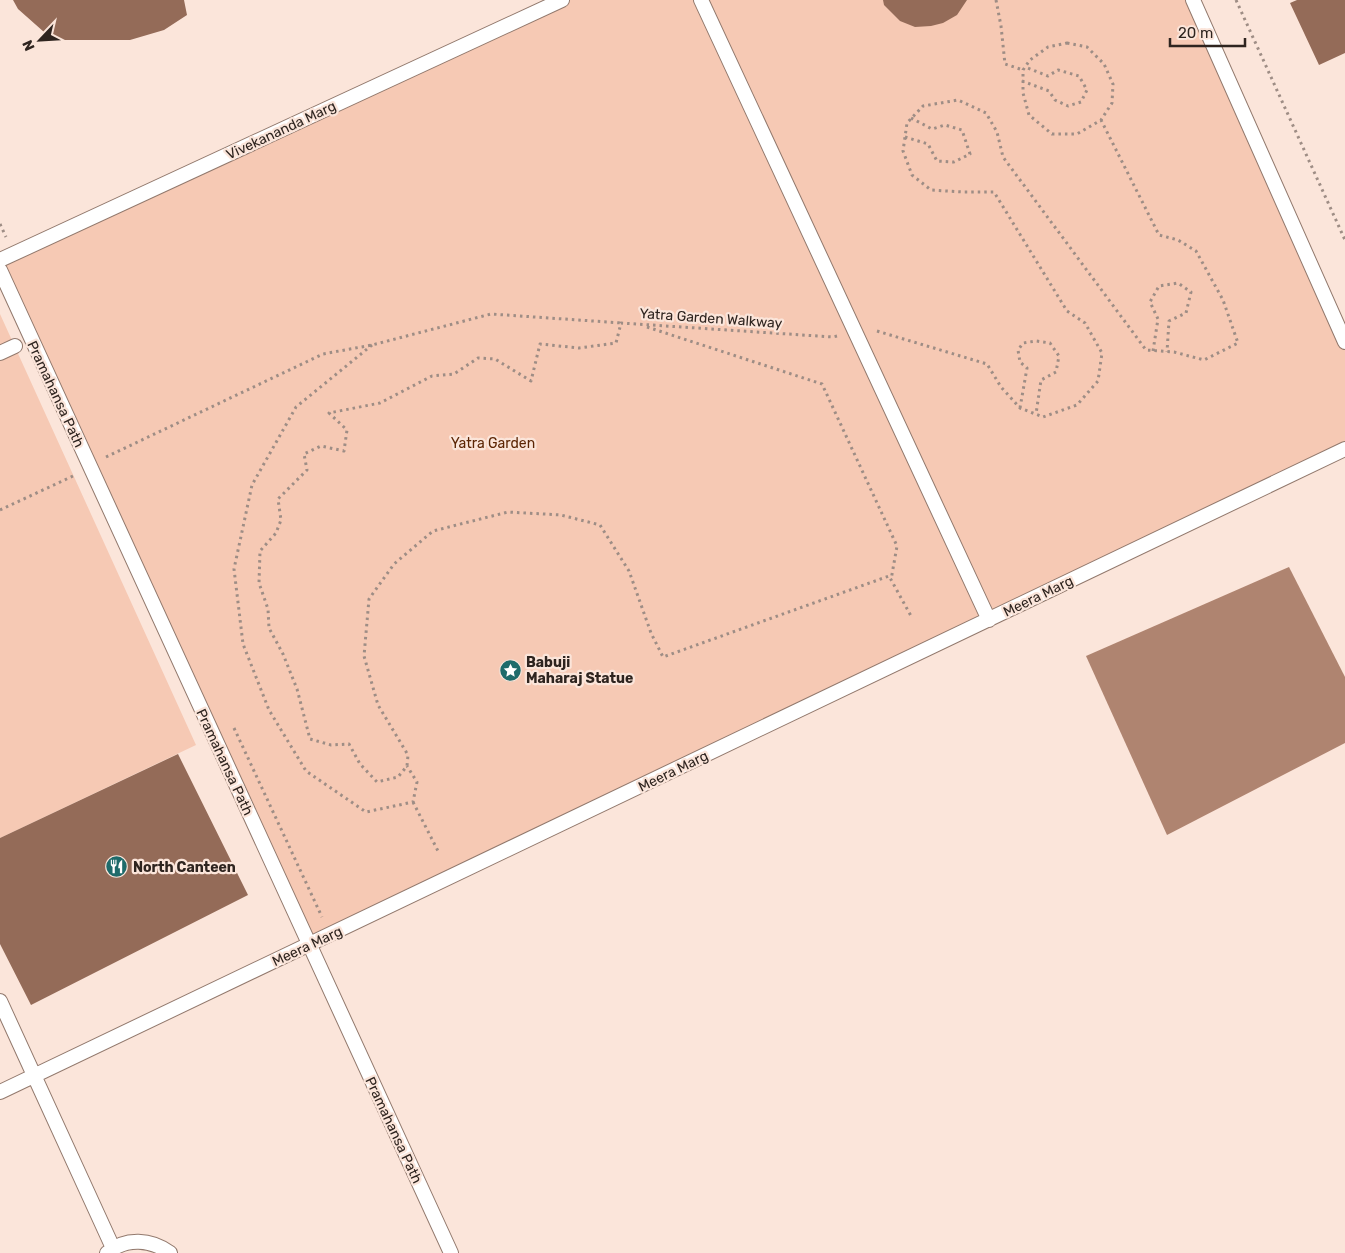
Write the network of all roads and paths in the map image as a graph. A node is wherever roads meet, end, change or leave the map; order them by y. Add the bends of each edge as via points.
1 (562, 0) edge
2 (701, 0) edge
3 (996, 0) edge
4 (1193, 0) edge
5 (1236, 0) edge
6 (1024, 68) junction
7 (1022, 81) junction
8 (911, 118) junction
9 (1101, 120) junction
10 (905, 137) junction
11 (1345, 240) edge
12 (0, 260) edge
13 (0, 270) edge
14 (642, 325) junction
15 (855, 331) junction
16 (1345, 342) edge
17 (372, 345) junction
18 (15, 346) dead end
19 (1153, 351) junction
20 (1167, 352) junction
21 (0, 353) edge
22 (1020, 408) junction
23 (1036, 414) junction
24 (1345, 449) edge
25 (89, 465) junction
26 (74, 476) dead end
27 (0, 510) edge
28 (891, 581) junction
29 (911, 616) dead end
30 (989, 620) junction
31 (407, 766) junction
32 (413, 802) junction
33 (438, 851) dead end
34 (309, 944) junction
35 (0, 1001) edge
36 (35, 1076) junction
37 (0, 1092) edge
38 (110, 1251) edge
39 (170, 1253) edge
40 (451, 1253) edge

1 - 12 lane, Vivekananda Marg
2 - 15 lane
3 - 6 path via 1005,64
4 - 16 lane
5 - 11 path
6 - 7 path
6 - 7 path via 1048,76 1058,70 1079,76 1087,90 1081,102 1068,106 1055,100 1049,90
6 - 9 path via 1048,47 1067,43 1087,48 1104,64 1112,84 1112,103
7 - 9 path via 1029,115 1052,134 1077,134
8 - 10 path, Yatra Garden Walkway via 906,123
8 - 10 path via 932,129 945,125 962,130 970,154 954,162 937,161 928,144
8 - 19 path via 923,106 958,100 986,113 997,132 1003,157 1146,350
9 - 20 path via 1159,235 1178,240 1196,251 1223,300 1238,344 1204,360
10 - 23 path, Yatra Garden Walkway via 903,151 912,175 931,190 994,192 1067,311 1085,323 1102,353 1098,380 1077,404 1043,416
13 - 25 lane, Pramahansa Path
14 - 15 path, Yatra Garden Walkway via 833,337
14 - 17 path via 491,314
14 - 28 path via 822,384 896,546
14 - 31 path, Yatra Garden Walkway via 621,323 616,343 579,348 540,344 532,381 495,359 478,358 454,374 432,376 380,403 329,413 347,430 344,451 321,446 304,454 307,470 278,499 281,520 276,533 260,551 259,584 268,609 269,628 297,689 310,739 331,745 349,744 360,764 377,782 398,777
15 - 22 path, Yatra Garden Walkway via 865,328 987,364 1001,387
15 - 30 lane
17 - 25 path via 323,354
17 - 32 path via 296,408 252,485 234,569 243,644 269,710 306,771 366,812
18 - 21 lane
19 - 20 path
19 - 20 path via 1158,319 1150,302 1159,286 1178,283 1191,292 1186,313 1169,321
22 - 23 path, Yatra Garden Walkway
22 - 23 path via 1027,368 1020,362 1018,350 1023,343 1050,343 1059,356 1056,372 1041,380
24 - 30 lane, Meera Marg
25 - 34 lane, Pramahansa Path
26 - 27 path
28 - 29 path
28 - 31 path via 889,576 663,657 650,633 629,571 600,525 561,514 508,512 433,531 394,564 369,599 364,656 378,705 408,755
30 - 34 lane, Meera Marg
31 - 32 path via 417,782
32 - 33 path
34 - 36 lane, Meera Marg
34 - 40 lane, Pramahansa Path
35 - 36 lane
36 - 37 lane, Meera Marg
36 - 38 lane
38 - 39 lane via 129,1242 145,1242 161,1246

